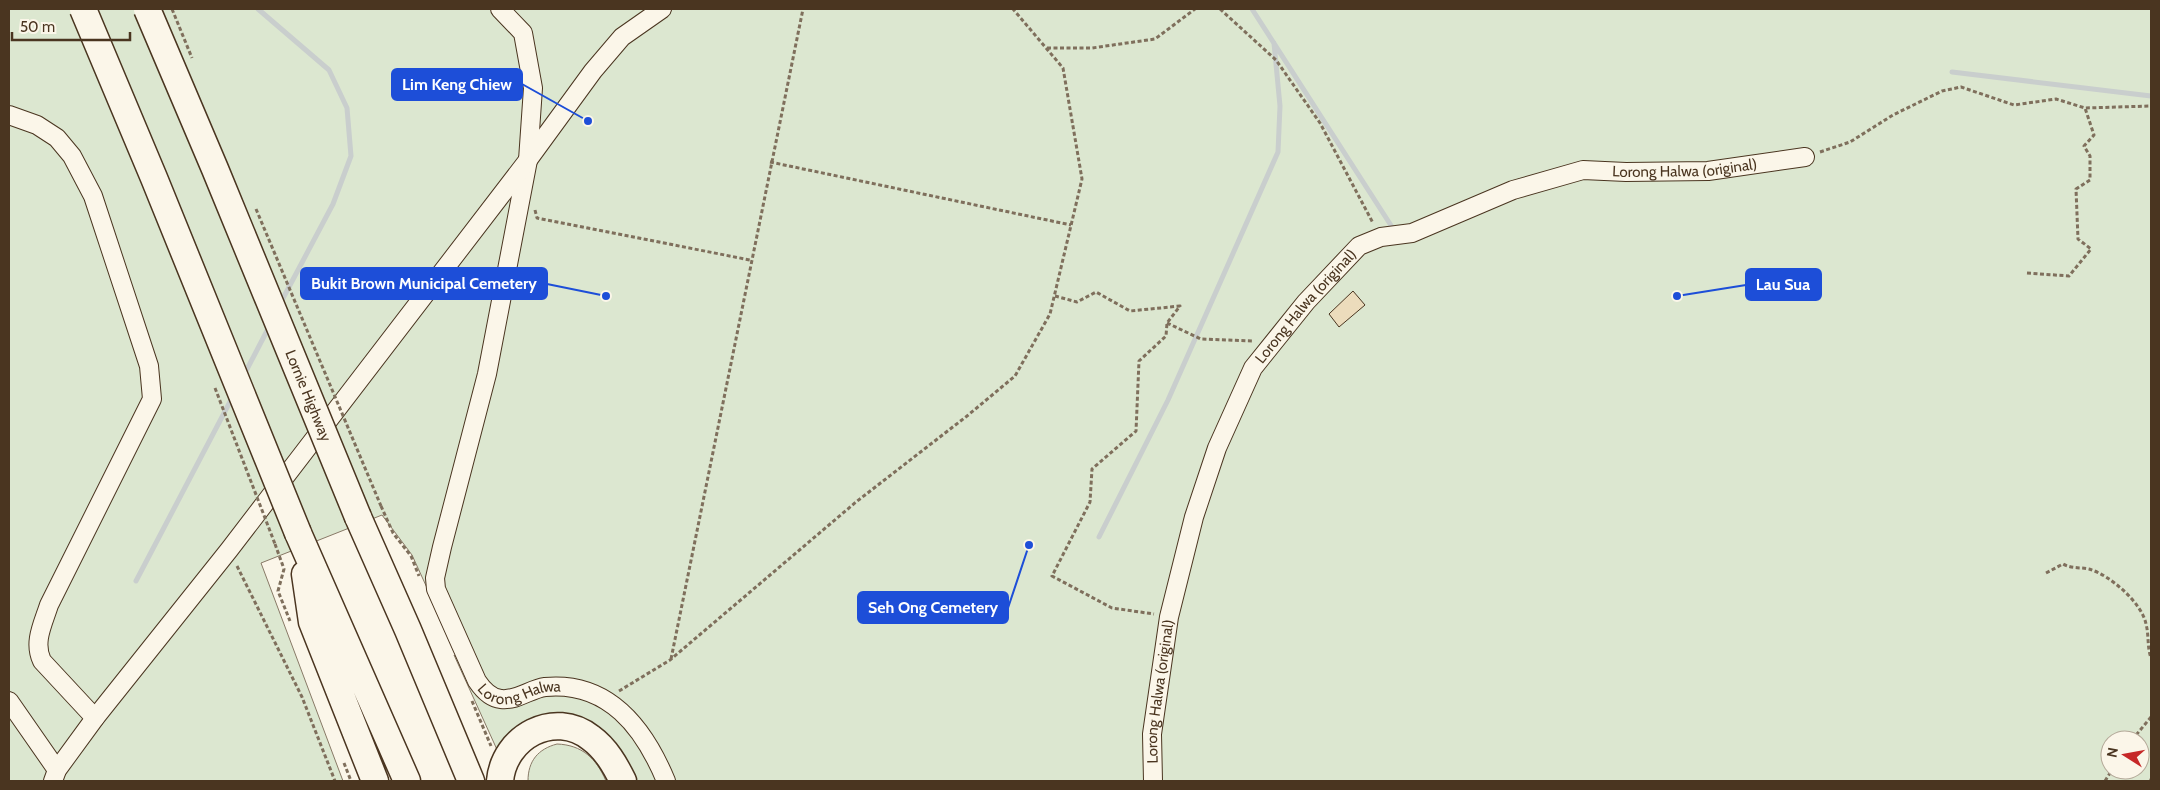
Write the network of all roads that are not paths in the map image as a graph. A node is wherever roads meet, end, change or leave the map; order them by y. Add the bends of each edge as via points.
1 (83, 9) edge
2 (147, 9) edge
3 (500, 9) edge
4 (662, 9) edge
5 (9, 114) edge
6 (1805, 157) road end
7 (528, 160) junction
8 (299, 538) junction
9 (9, 701) edge
10 (95, 718) junction
11 (55, 776) edge
12 (375, 781) edge
13 (407, 781) edge
14 (471, 781) edge
15 (500, 781) edge
16 (623, 781) edge
17 (666, 781) edge
18 (1153, 781) edge

1 - 8 highway, bridge
2 - 14 highway, Lornie Highway, bridge via 219,178 370,511
3 - 7 lane, Lorong Halwa via 523,33 533,88
4 - 7 lane via 622,37
5 - 10 lane via 37,125 57,138 72,156 93,196 149,366 152,399 49,605 38,638 37,652 42,661
6 - 18 lane, Lorong Halwa (original) via 1708,171 1583,170 1512,190 1412,233 1381,237 1359,246 1306,302 1253,368 1217,448 1194,517 1169,617 1152,734
7 - 10 lane via 229,550
7 - 17 lane, Lorong Halwa via 488,374 442,548 435,578 436,589 477,681 491,696 512,698 544,687 558,687 607,699 644,737
8 - 12 highway via 312,622
8 - 13 highway
9 - 11 lane
10 - 11 lane
15 - 16 highway via 503,765 514,744 546,727 563,727 576,729 591,738 609,756

